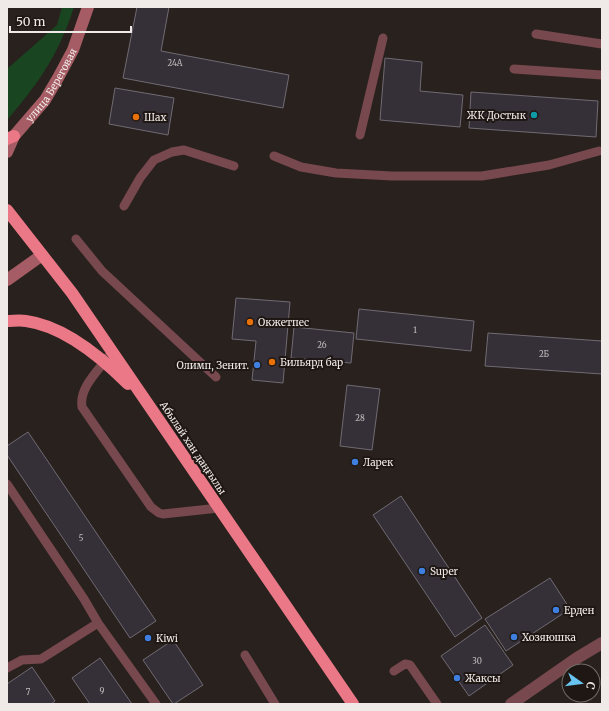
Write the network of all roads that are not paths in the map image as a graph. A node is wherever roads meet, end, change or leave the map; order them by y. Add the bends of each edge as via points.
1 (88, 7) edge
2 (536, 34) dead end
3 (383, 38) dead end
4 (602, 44) edge
5 (514, 69) dead end
6 (602, 75) edge
7 (360, 135) dead end
8 (11, 138) edge
9 (599, 151) dead end
10 (7, 152) edge
11 (274, 156) dead end
12 (234, 166) dead end
13 (7, 201) edge
14 (124, 206) dead end
15 (7, 210) edge
16 (15, 221) junction
17 (76, 240) dead end
18 (42, 255) junction
19 (7, 280) edge
20 (7, 321) edge
21 (112, 351) junction
22 (104, 362) junction
23 (216, 377) dead end
24 (151, 408) junction
25 (7, 484) edge
26 (219, 508) junction
27 (98, 623) junction
28 (602, 643) edge
29 (245, 655) dead end
30 (7, 668) edge
31 (394, 671) dead end
32 (156, 704) edge
33 (275, 704) edge
34 (354, 704) edge
35 (437, 704) edge
36 (511, 704) edge

1 - 8 street, улица Береговая via 73,50 58,78 45,100
2 - 4 lane
3 - 7 lane
5 - 6 lane
8 - 10 street, улица Береговая
9 - 11 lane via 550,165 482,176 336,173 301,167
12 - 14 lane via 184,150 172,152 154,160
13 - 16 street
15 - 16 highway, Абылай хан даңғылы
16 - 18 highway, Абылай хан даңғылы
17 - 23 lane via 102,271
18 - 19 street
18 - 21 highway, Абылай хан даңғылы
20 - 22 highway via 26,321 59,332
21 - 22 lane
21 - 24 highway, Абылай хан даңғылы
22 - 24 highway
22 - 26 lane via 84,388 82,407 151,507 163,514
24 - 26 highway, Абылай хан даңғылы
25 - 27 lane
26 - 34 highway, Абылай хан даңғылы
27 - 30 lane via 41,660 22,660
27 - 32 lane
28 - 36 street
29 - 33 lane
31 - 35 lane via 405,664 410,665

